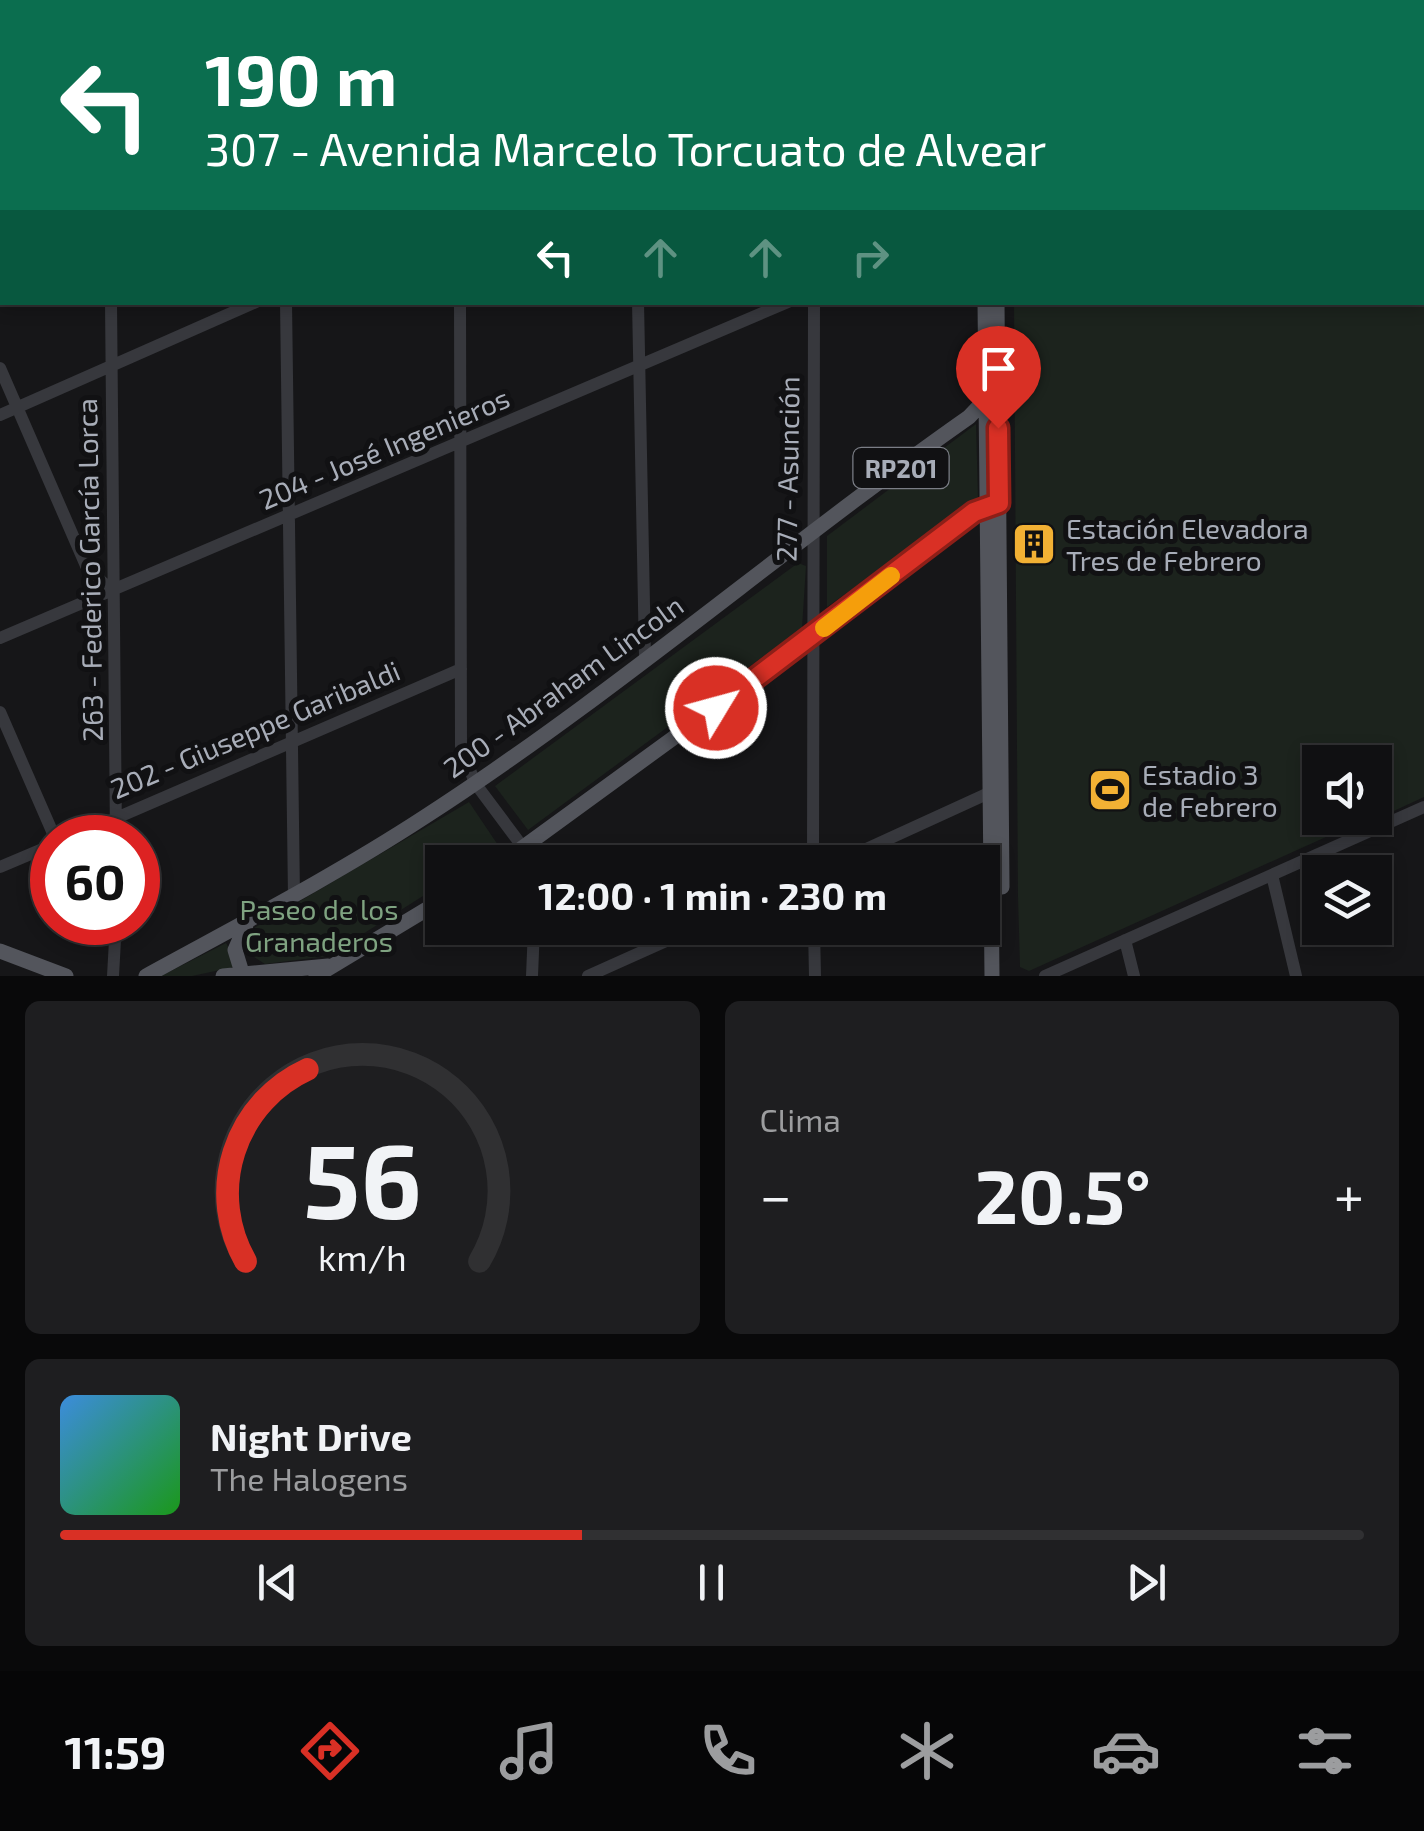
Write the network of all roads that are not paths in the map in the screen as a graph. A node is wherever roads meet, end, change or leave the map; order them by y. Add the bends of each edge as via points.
1 (111, 305) edge
2 (249, 305) edge
3 (286, 305) edge
4 (460, 305) edge
5 (638, 305) edge
6 (781, 305) edge
7 (814, 305) edge
8 (985, 305) edge
9 (998, 305) edge
10 (112, 364) junction
11 (0, 368) edge
12 (638, 368) junction
13 (985, 400) junction
14 (16, 407) junction
15 (0, 415) edge
16 (463, 441) junction
17 (993, 504) junction
18 (289, 517) junction
19 (814, 533) junction
20 (112, 591) junction
21 (812, 637) junction
22 (0, 638) edge
23 (646, 656) junction
24 (460, 669) junction
25 (0, 712) edge
26 (290, 742) junction
27 (475, 783) junction
28 (991, 792) junction
29 (1424, 807) edge
30 (45, 815) edge
31 (116, 815) joint
32 (522, 845) edge
33 (544, 845) edge
34 (813, 845) edge
35 (875, 845) edge
36 (30, 854) edge
37 (0, 867) edge
38 (1272, 875) junction
39 (294, 896) junction
40 (425, 910) edge
41 (248, 922) junction
42 (1125, 940) junction
43 (115, 945) edge
44 (533, 945) edge
45 (657, 945) edge
46 (814, 945) edge
47 (0, 951) edge
48 (334, 965) junction
49 (243, 975) edge
50 (66, 976) edge
51 (113, 976) edge
52 (146, 976) edge
53 (223, 976) edge
54 (316, 976) edge
55 (532, 976) edge
56 (588, 976) edge
57 (815, 976) edge
58 (992, 976) edge
59 (1002, 976) edge
60 (1045, 976) edge
61 (1134, 976) edge
62 (1296, 976) edge

1 - 10 street, 263 - Federico García Lorca
2 - 10 street
3 - 18 street
4 - 16 street
5 - 12 street
6 - 12 street, 204 - José Ingenieros
7 - 19 street, 277 - Asunción
8 - 13 main road, RP201
9 - 17 main road
10 - 14 street
10 - 20 street, 263 - Federico García Lorca
11 - 14 street
12 - 16 street, 204 - José Ingenieros
12 - 23 street
13 - 17 main road, RP201
13 - 19 main road, 200 - Abraham Lincoln / RP201
14 - 15 street
14 - 20 street via 87,568
16 - 18 street, 204 - José Ingenieros
16 - 24 street
17 - 21 main road, RP201
17 - 28 main road
17 - 59 main road
18 - 20 street, 204 - José Ingenieros
18 - 26 street
19 - 21 street, 277 - Asunción
19 - 23 main road, 200 - Abraham Lincoln / RP201
20 - 22 street, 204 - José Ingenieros
20 - 31 street, 263 - Federico García Lorca
21 - 33 main road, RP201
21 - 34 street, 277 - Asunción
23 - 27 main road, 200 - Abraham Lincoln / RP201
24 - 26 street, 202 - Giuseppe Garibaldi
24 - 27 street via 461,746
25 - 30 street
26 - 31 street, 202 - Giuseppe Garibaldi
26 - 39 street
27 - 32 street
27 - 39 main road, 200 - Abraham Lincoln / RP201
28 - 35 street
28 - 58 main road
29 - 38 street
36 - 37 street
38 - 42 street
38 - 62 street
39 - 41 main road, 200 - Abraham Lincoln / RP201
40 - 48 main road
41 - 49 main road via 235,950
41 - 52 main road, 200 - Abraham Lincoln / RP201
42 - 60 street
42 - 61 street
43 - 51 street
44 - 55 street
45 - 56 street
46 - 57 street
47 - 50 main road
48 - 49 main road
48 - 54 main road
49 - 53 main road

